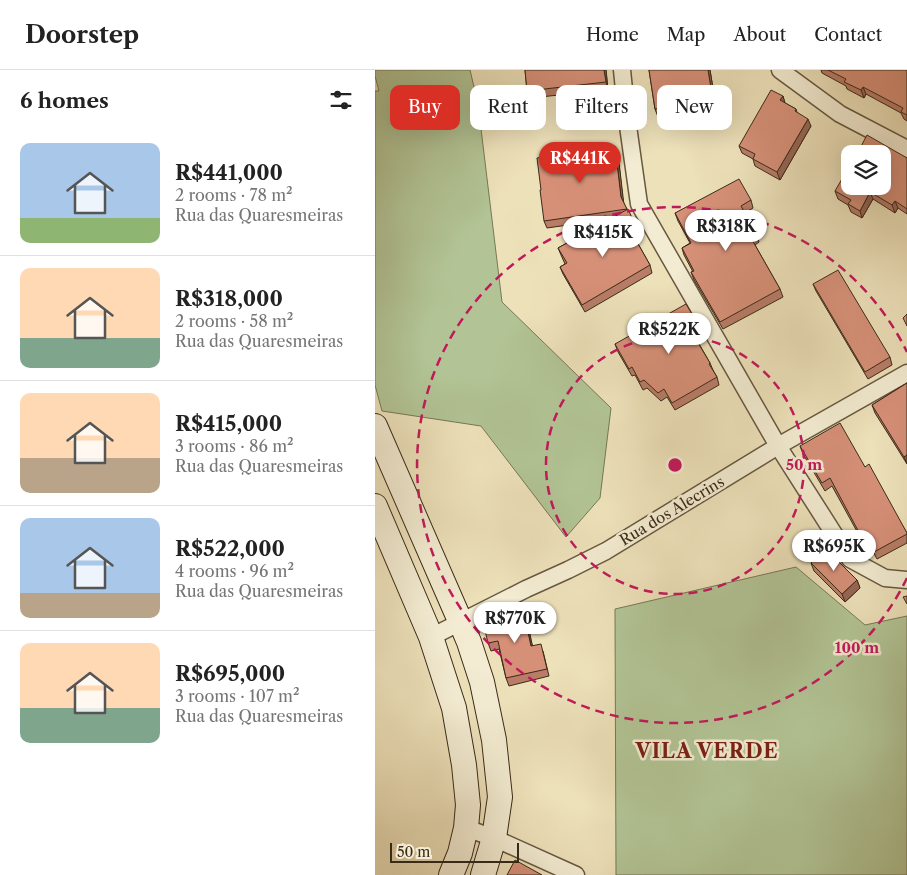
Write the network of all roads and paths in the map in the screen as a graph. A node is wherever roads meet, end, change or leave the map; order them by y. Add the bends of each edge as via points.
1 (621, 70) edge
2 (780, 70) edge
3 (907, 149) edge
4 (907, 373) edge
5 (375, 426) edge
6 (778, 446) junction
7 (375, 506) edge
8 (907, 580) edge
9 (461, 623) junction
10 (431, 637) junction
11 (466, 828) junction
12 (494, 838) junction
13 (451, 875) edge
14 (483, 875) edge
15 (577, 875) edge

1 - 6 street via 639,204
2 - 3 street via 840,114
4 - 6 street, Rua dos Alecrins
5 - 9 street
6 - 8 street via 850,559 885,578
6 - 9 street, Rua dos Alecrins via 606,551
7 - 10 street
9 - 10 street, Rua dos Alecrins
9 - 12 street via 483,682 494,740 500,797
10 - 11 street via 454,708 461,746 469,805
11 - 12 street
11 - 13 street
12 - 14 street
12 - 15 street

